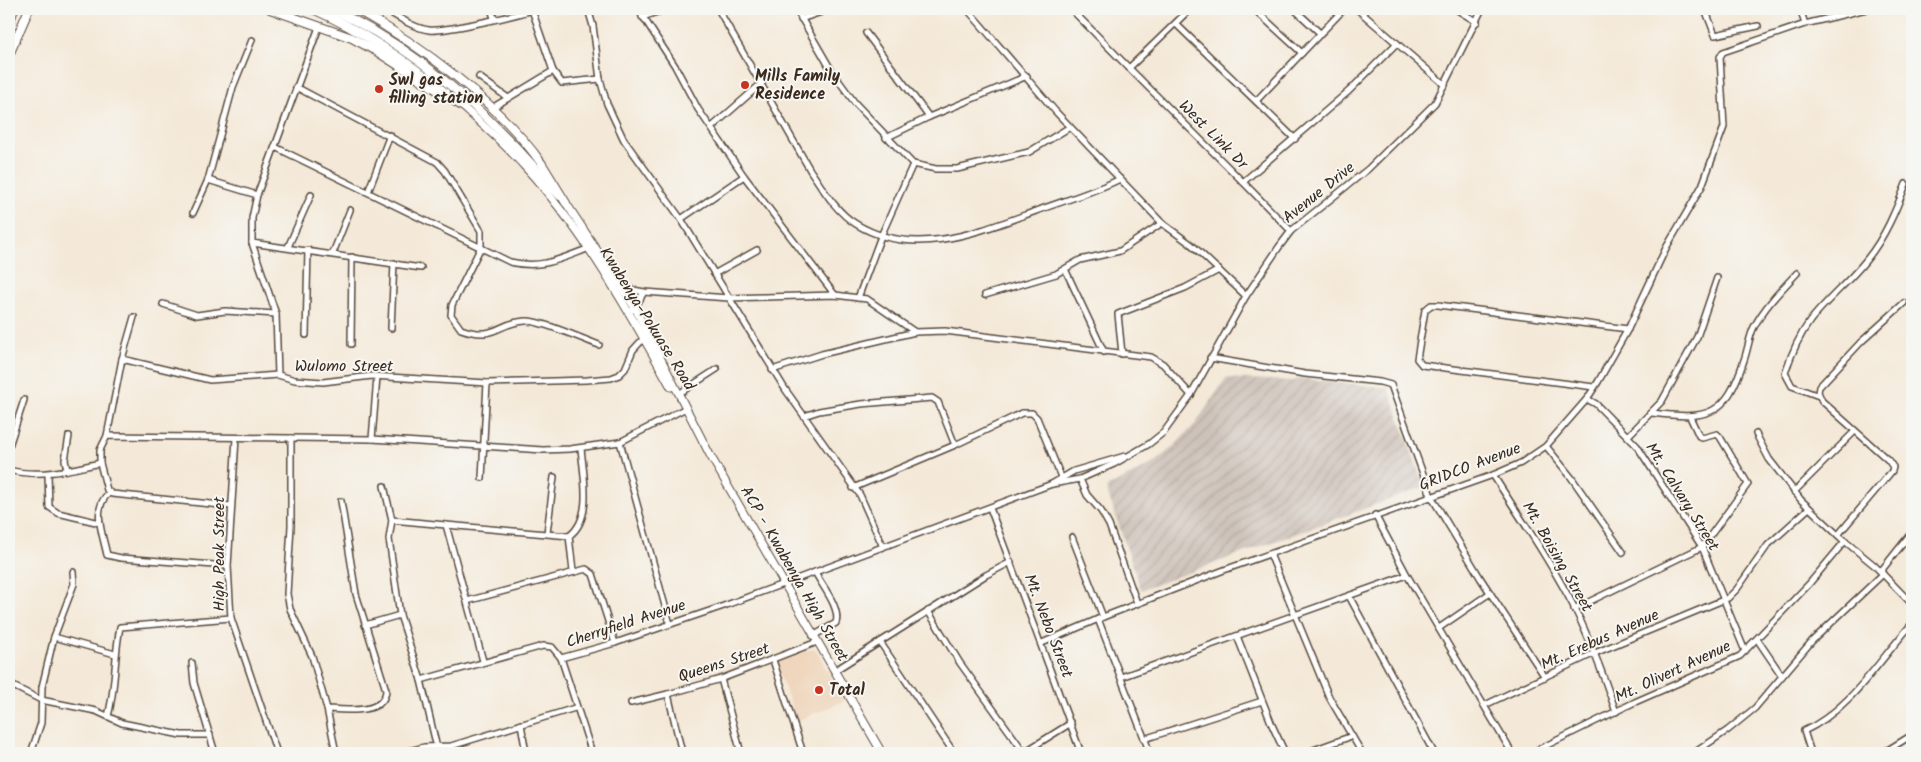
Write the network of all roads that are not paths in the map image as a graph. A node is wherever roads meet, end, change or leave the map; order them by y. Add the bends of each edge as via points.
1 (14, 9) edge
2 (28, 9) edge
3 (270, 9) edge
4 (313, 9) edge
5 (331, 9) edge
6 (356, 9) edge
7 (384, 9) edge
8 (491, 9) edge
9 (533, 9) edge
10 (588, 9) edge
11 (638, 9) edge
12 (668, 9) edge
13 (718, 9) edge
14 (796, 9) edge
15 (830, 9) edge
16 (966, 9) edge
17 (1071, 9) edge
18 (1180, 9) edge
19 (1190, 9) edge
20 (1254, 9) edge
21 (1294, 9) edge
22 (1344, 9) edge
23 (1357, 9) edge
24 (1456, 9) edge
25 (1482, 9) edge
26 (1705, 9) edge
27 (1800, 9) edge
28 (1866, 9) edge
29 (1186, 14) junction
30 (642, 17) junction
31 (494, 18) junction
32 (801, 18) junction
33 (1477, 22) junction
34 (9, 23) edge
35 (1176, 24) junction
36 (1805, 24) junction
37 (1758, 26) dead end
38 (319, 27) junction
39 (866, 34) dead end
40 (1320, 34) junction
41 (252, 40) dead end
42 (1397, 43) junction
43 (1302, 53) junction
44 (9, 55) edge
45 (1129, 68) junction
46 (552, 71) junction
47 (1027, 76) junction
48 (479, 77) dead end
49 (600, 79) junction
50 (762, 83) junction
51 (1445, 85) junction
52 (296, 87) junction
53 (508, 98) junction
54 (1256, 101) junction
55 (462, 106) junction
56 (492, 108) junction
57 (929, 117) junction
58 (712, 127) junction
59 (1070, 127) junction
60 (390, 135) junction
61 (886, 138) junction
62 (1294, 139) junction
63 (275, 146) junction
64 (913, 164) junction
65 (744, 176) junction
66 (1120, 179) junction
67 (208, 180) junction
68 (1243, 182) junction
69 (1906, 184) dead end
70 (368, 192) junction
71 (311, 195) dead end
72 (257, 196) junction
73 (566, 203) junction
74 (350, 210) dead end
75 (193, 213) dead end
76 (681, 219) junction
77 (1162, 223) junction
78 (1291, 231) junction
79 (881, 236) junction
80 (252, 243) junction
81 (288, 247) junction
82 (481, 247) junction
83 (587, 248) junction
84 (308, 250) junction
85 (757, 250) dead end
86 (333, 253) junction
87 (352, 257) junction
88 (394, 264) junction
89 (421, 268) dead end
90 (1065, 269) junction
91 (1219, 270) junction
92 (1797, 272) dead end
93 (714, 274) junction
94 (1717, 278) dead end
95 (623, 288) junction
96 (644, 292) junction
97 (835, 295) junction
98 (985, 295) dead end
99 (1246, 296) junction
100 (730, 298) junction
101 (858, 298) junction
102 (1904, 303) dead end
103 (163, 304) dead end
104 (632, 310) junction
105 (276, 314) junction
106 (134, 317) dead end
107 (392, 328) dead end
108 (1628, 329) junction
109 (915, 332) junction
110 (306, 335) dead end
111 (644, 338) junction
112 (351, 344) dead end
113 (599, 345) dead end
114 (1104, 352) junction
115 (1122, 354) junction
116 (1210, 358) junction
117 (122, 359) junction
118 (717, 369) dead end
119 (772, 370) junction
120 (278, 375) junction
121 (377, 377) junction
122 (487, 383) junction
123 (1594, 388) junction
124 (680, 394) junction
125 (1191, 395) junction
126 (1819, 396) junction
127 (1587, 399) junction
128 (24, 400) dead end
129 (686, 408) junction
130 (1652, 413) junction
131 (804, 416) junction
132 (1690, 417) junction
133 (1854, 430) junction
134 (1756, 434) dead end
135 (69, 436) dead end
136 (107, 436) junction
137 (1628, 436) junction
138 (236, 438) junction
139 (291, 438) junction
140 (372, 438) junction
141 (620, 442) junction
142 (955, 445) junction
143 (9, 446) edge
144 (1546, 446) junction
145 (484, 447) junction
146 (581, 448) junction
147 (1128, 455) junction
148 (100, 463) junction
149 (9, 470) edge
150 (67, 470) junction
151 (48, 474) junction
152 (1493, 475) junction
153 (554, 477) dead end
154 (1060, 477) junction
155 (482, 478) dead end
156 (1080, 479) junction
157 (1052, 484) junction
158 (384, 486) dead end
159 (853, 488) junction
160 (1794, 492) junction
161 (109, 493) junction
162 (1431, 496) junction
163 (341, 501) dead end
164 (231, 506) junction
165 (990, 508) junction
166 (1809, 508) junction
167 (1375, 515) junction
168 (392, 520) junction
169 (100, 523) junction
170 (446, 526) junction
171 (1912, 532) edge
172 (548, 533) junction
173 (1838, 535) junction
174 (569, 536) junction
175 (1072, 537) dead end
176 (1845, 541) junction
177 (1702, 547) junction
178 (883, 548) junction
179 (1624, 552) dead end
180 (1270, 554) junction
181 (1011, 562) junction
182 (228, 566) junction
183 (572, 571) junction
184 (73, 572) dead end
185 (815, 572) junction
186 (1882, 572) junction
187 (1407, 575) junction
188 (785, 584) junction
189 (1490, 593) junction
190 (1349, 596) junction
191 (1724, 600) junction
192 (467, 601) junction
193 (1137, 603) junction
194 (1912, 604) edge
195 (1574, 608) junction
196 (928, 611) junction
197 (1295, 614) junction
198 (400, 615) junction
199 (231, 618) junction
200 (1100, 618) junction
201 (670, 624) junction
202 (1912, 624) edge
203 (365, 625) junction
204 (1439, 628) junction
205 (1237, 636) junction
206 (54, 637) junction
207 (815, 639) junction
208 (1757, 639) junction
209 (880, 642) junction
210 (615, 643) junction
211 (1042, 643) junction
212 (1745, 651) junction
213 (1595, 653) junction
214 (115, 654) junction
215 (561, 658) junction
216 (772, 660) junction
217 (483, 661) junction
218 (192, 663) dead end
219 (834, 671) junction
220 (1782, 676) junction
221 (1121, 678) junction
222 (1545, 678) junction
223 (721, 679) junction
224 (421, 680) junction
225 (9, 684) edge
226 (668, 694) junction
227 (41, 700) junction
228 (1262, 702) junction
229 (631, 703) dead end
230 (1485, 705) junction
231 (575, 708) junction
232 (327, 709) junction
233 (1616, 712) junction
234 (108, 716) junction
235 (1071, 723) junction
236 (521, 724) junction
237 (210, 735) junction
238 (1912, 735) edge
239 (1352, 736) junction
240 (1144, 739) junction
241 (437, 748) junction
242 (31, 753) edge
243 (215, 753) edge
244 (277, 753) edge
245 (336, 753) edge
246 (401, 753) edge
247 (526, 753) edge
248 (592, 753) edge
249 (682, 753) edge
250 (741, 753) edge
251 (803, 753) edge
252 (882, 753) edge
253 (954, 753) edge
254 (1023, 753) edge
255 (1081, 753) edge
256 (1150, 753) edge
257 (1285, 753) edge
258 (1305, 753) edge
259 (1362, 753) edge
260 (1434, 753) edge
261 (1512, 753) edge
262 (1531, 753) edge
263 (1694, 753) edge
264 (1811, 753) edge
265 (1883, 753) edge

1 - 34 main road
2 - 44 main road
3 - 38 main road
4 - 55 main road, Kwabenya-Pokuase Road via 356,29 398,55
5 - 73 main road, Kwabenya-Pokuase Road via 396,45 455,88 513,144
6 - 56 main road via 420,50
7 - 31 street via 429,30 446,30
8 - 31 street
9 - 31 street
9 - 46 street
10 - 49 street
11 - 30 street
12 - 30 street
13 - 50 street
14 - 32 street
15 - 32 street
16 - 47 street
17 - 45 street, West Link Dr
18 - 29 street
19 - 29 street
20 - 43 street
21 - 40 street
22 - 40 street
23 - 42 street
24 - 33 street
25 - 33 street, Avenue Drive
26 - 37 street via 1716,35
27 - 36 street
28 - 36 street, GRIDCO Avenue
29 - 35 street
30 - 58 street
32 - 61 street via 833,73
33 - 51 street, Avenue Drive
35 - 45 street
35 - 54 street
36 - 108 street, GRIDCO Avenue via 1720,56 1724,127 1720,140 1702,186 1666,248
38 - 52 street
38 - 55 main road via 352,38 392,59
39 - 57 street
40 - 43 street
41 - 67 street via 233,87
42 - 51 street
42 - 62 street, West Link Dr
43 - 54 street
45 - 68 street, West Link Dr
46 - 49 street via 562,83
46 - 53 street
47 - 57 street
47 - 59 street
48 - 53 street
49 - 76 street via 607,104 624,140
50 - 58 street
50 - 79 street via 810,170 836,206 855,223
51 - 78 street, Avenue Drive via 1435,103 1402,137
52 - 60 street
52 - 63 street
53 - 56 street
54 - 62 street
55 - 83 main road, Kwabenya-Pokuase Road via 526,168
56 - 73 main road via 541,163
57 - 61 street
58 - 65 street
59 - 64 street via 1029,152 957,169
59 - 66 street
60 - 70 street
60 - 82 street via 445,170 482,230
61 - 64 street
62 - 68 street, West Link Dr
63 - 70 street
63 - 72 street
64 - 79 street
65 - 76 street
65 - 97 street
66 - 77 street
66 - 79 street via 1089,194 956,238 919,241
67 - 72 street
67 - 75 street
68 - 78 street
69 - 126 street via 1880,242 1811,320 1785,373 1792,386
70 - 82 street
71 - 81 street
72 - 80 street via 252,218
73 - 95 main road, Kwabenya-Pokuase Road
74 - 86 street
76 - 93 street
77 - 90 street via 1128,247 1080,260
77 - 91 street
78 - 99 street, Avenue Drive
79 - 101 street
80 - 81 street
80 - 105 street
81 - 84 street
82 - 83 street via 510,262 527,266 545,265
82 - 113 street via 452,305 451,315 461,329 487,334 516,323 532,322
83 - 104 main road, Kwabenya-Pokuase Road
84 - 86 street
84 - 110 street
85 - 93 street
86 - 87 street
87 - 88 street
87 - 112 street
88 - 89 street
88 - 107 street
90 - 98 street
90 - 114 street
91 - 99 street
91 - 115 street via 1185,288 1118,314
92 - 132 street via 1754,328 1730,396 1714,410
93 - 100 street
94 - 130 street via 1697,337
95 - 96 street
95 - 104 main road, Kwabenya-Pokuase Road
96 - 100 street
96 - 104 street
97 - 100 street
97 - 101 street
99 - 116 street, Avenue Drive
100 - 119 street
101 - 109 street via 866,299
102 - 126 street via 1833,371 1819,387
103 - 105 street via 198,315 225,311
104 - 111 main road, Kwabenya-Pokuase Road
104 - 124 main road, Kwabenya-Pokuase Road
105 - 120 street
106 - 117 street
108 - 123 street, GRIDCO Avenue
108 - 123 street via 1438,305 1431,305 1425,310 1417,359 1422,364
109 - 114 street via 945,332
109 - 119 street via 822,354
111 - 122 street, Wulomo Street via 625,369 611,378
111 - 129 main road, Kwabenya-Pokuase Road
114 - 115 street
115 - 125 street via 1158,360
116 - 125 street, Avenue Drive
116 - 162 street via 1390,385
117 - 120 street, Wulomo Street via 210,380
117 - 136 street
118 - 124 street
119 - 131 street
120 - 121 street, Wulomo Street via 323,382
121 - 122 street, Wulomo Street
121 - 140 street
122 - 145 street
123 - 127 street, GRIDCO Avenue
124 - 129 main road, Kwabenya-Pokuase Road
125 - 147 street, Avenue Drive via 1164,432
126 - 133 street
127 - 137 street, Mt. Calvary Street
127 - 144 street, GRIDCO Avenue
128 - 143 street
129 - 141 street
129 - 188 main road, ACP - Kwabenya High Street
130 - 132 street
130 - 137 street
131 - 142 street via 861,404 932,398 938,402
131 - 159 street
132 - 177 street via 1702,438 1717,434 1720,437 1748,484
133 - 160 street
133 - 173 street via 1888,460 1892,471
134 - 160 street via 1769,459
135 - 150 street via 65,460
136 - 138 street
136 - 148 street via 100,450
137 - 177 street, Mt. Calvary Street
138 - 139 street
138 - 164 street, High Peak Street
139 - 140 street
139 - 232 street via 287,594 290,609 312,656
140 - 145 street
141 - 146 street
141 - 201 street
142 - 154 street via 1022,413 1032,412 1038,418
142 - 159 street
144 - 152 street, GRIDCO Avenue via 1521,463
144 - 179 street
145 - 146 street
145 - 155 street
146 - 174 street via 583,509 577,530
147 - 154 street via 1104,460
147 - 156 street
148 - 150 street
148 - 161 street
149 - 151 street
150 - 151 street
151 - 169 street via 49,507 58,513
152 - 162 street, GRIDCO Avenue
152 - 195 street, Mt. Boising Street
153 - 172 street
154 - 157 street
156 - 157 street
156 - 193 street via 1087,495 1109,525
157 - 165 street, Cherryfield Avenue
158 - 168 street
159 - 178 street via 864,503
160 - 166 street
161 - 164 street
161 - 169 street via 99,510
162 - 167 street, GRIDCO Avenue
162 - 189 street
163 - 203 street via 354,586
164 - 182 street, High Peak Street
165 - 178 street, Cherryfield Avenue
165 - 181 street, Mt. Nebo Street
166 - 173 street
166 - 191 street via 1768,545 1737,589
167 - 180 street, GRIDCO Avenue
167 - 187 street
168 - 170 street
168 - 198 street via 391,553
169 - 182 street via 107,555
170 - 172 street
170 - 192 street
171 - 186 street
172 - 174 street
173 - 176 street
174 - 183 street
175 - 200 street
176 - 186 street
176 - 208 street, Mt. Olivert Avenue via 1821,572
177 - 191 street, Mt. Calvary Street
177 - 195 street
178 - 185 street, Cherryfield Avenue
180 - 193 street, GRIDCO Avenue
180 - 197 street
181 - 196 street
181 - 211 street, Mt. Nebo Street
182 - 199 street, High Peak Street
183 - 192 street
183 - 210 street via 586,569 594,574
184 - 206 street via 74,584
185 - 188 street, Cherryfield Avenue
185 - 207 street, Queens Street via 838,618
186 - 194 street
186 - 220 street via 1812,640
187 - 190 street
187 - 204 street
188 - 201 street, Cherryfield Avenue
188 - 207 main road, ACP - Kwabenya High Street
189 - 204 street
189 - 222 street
190 - 197 street
190 - 260 street
191 - 212 street, Mt. Calvary Street
191 - 213 street, Mt. Erebus Avenue
192 - 217 street
193 - 200 street, GRIDCO Avenue
195 - 213 street, Mt. Boising Street
196 - 209 street
196 - 254 street
197 - 205 street
197 - 239 street via 1329,697
198 - 203 street
198 - 224 street
199 - 214 street via 120,628
199 - 244 street, High Peak Street
200 - 211 street, GRIDCO Avenue
200 - 221 street
201 - 210 street, Cherryfield Avenue
202 - 264 street via 1849,696 1823,721 1804,731
203 - 232 street via 378,659 386,696 374,707
204 - 230 street
205 - 221 street
205 - 228 street
206 - 214 street
206 - 227 street
207 - 216 street, Queens Street
207 - 219 main road, ACP - Kwabenya High Street
208 - 212 street, Mt. Olivert Avenue
208 - 220 street
209 - 219 street
209 - 253 street
210 - 215 street, Cherryfield Avenue
211 - 235 street, Mt. Nebo Street
212 - 233 street, Mt. Olivert Avenue via 1734,659
213 - 222 street, Mt. Erebus Avenue
213 - 233 street, Mt. Boising Street
214 - 234 street via 113,698
215 - 217 street, Cherryfield Avenue via 552,647 543,646
215 - 231 street
216 - 223 street, Queens Street
216 - 251 street
217 - 224 street, Cherryfield Avenue
218 - 237 street via 194,683
219 - 252 main road, ACP - Kwabenya High Street
220 - 263 street via 1755,708
221 - 240 street
222 - 230 street, Mt. Erebus Avenue
223 - 226 street, Queens Street
223 - 250 street
224 - 241 street
225 - 227 street
226 - 229 street
226 - 249 street, Queens Street
227 - 234 street
227 - 242 street via 41,723
228 - 240 street
228 - 257 street
230 - 261 street
231 - 236 street
231 - 248 street
232 - 245 street
233 - 262 street, Mt. Olivert Avenue
234 - 237 street via 122,723 173,733
235 - 254 street
235 - 255 street, Mt. Nebo Street
236 - 241 street
236 - 247 street
237 - 243 street
238 - 265 street
239 - 258 street
239 - 259 street
240 - 256 street
241 - 246 street via 424,747

